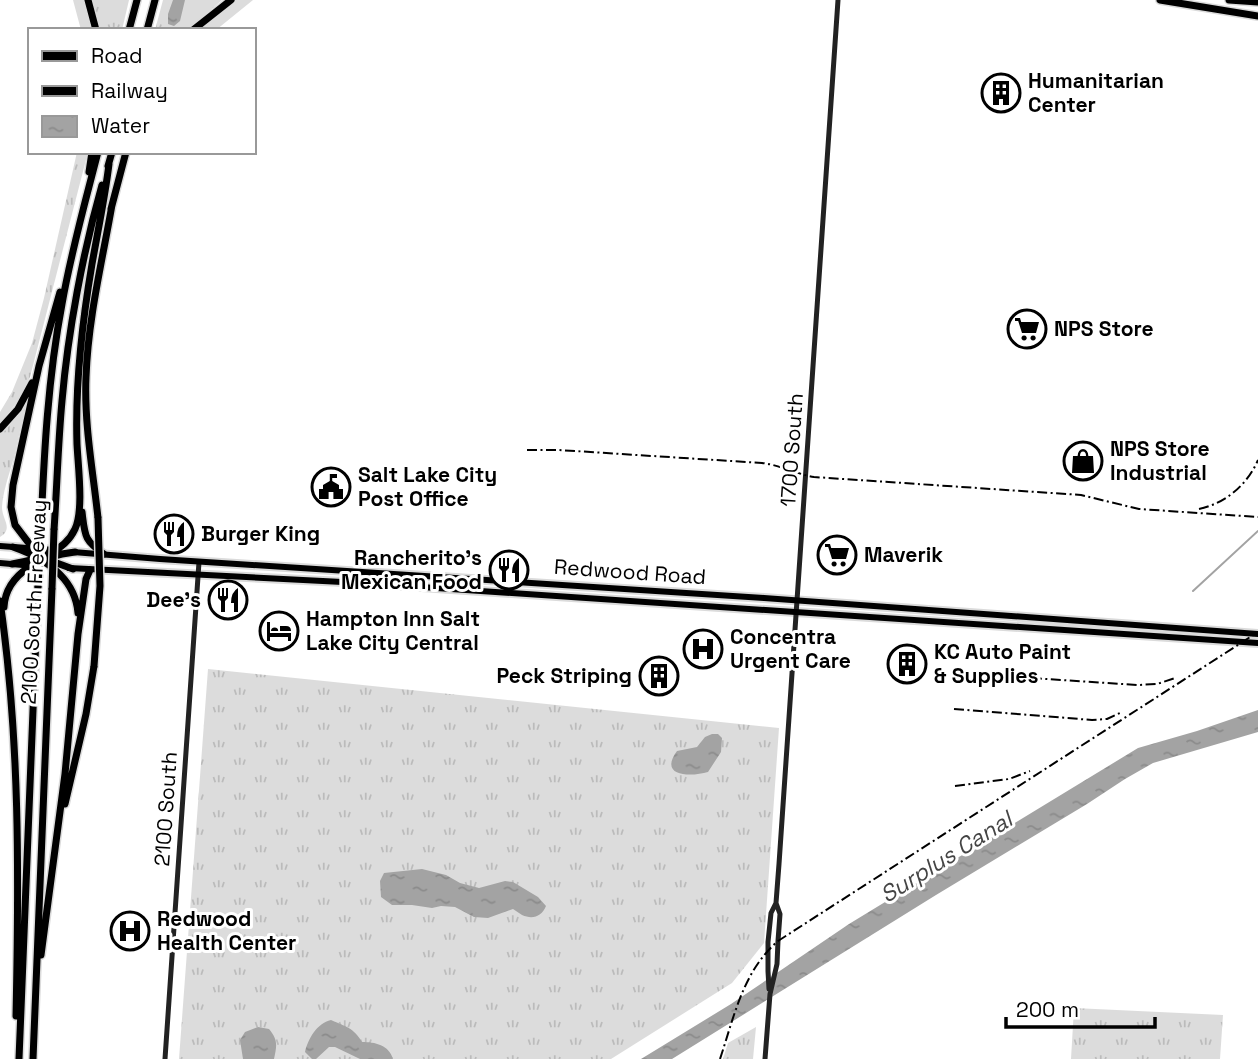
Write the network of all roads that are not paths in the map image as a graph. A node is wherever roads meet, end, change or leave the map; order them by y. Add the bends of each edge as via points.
1 (88, 0) edge
2 (137, 0) edge
3 (155, 0) edge
4 (231, 0) edge
5 (838, 0) edge
6 (1160, 0) edge
7 (1229, 0) edge
8 (1258, 2) edge
9 (1258, 16) edge
10 (95, 28) edge
11 (130, 28) edge
12 (148, 28) edge
13 (196, 28) edge
14 (92, 154) edge
15 (97, 154) edge
16 (111, 154) edge
17 (125, 154) edge
18 (109, 163) junction
19 (86, 195) junction
20 (112, 205) junction
21 (74, 241) junction
22 (85, 311) junction
23 (39, 366) junction
24 (0, 429) edge
25 (80, 494) junction
26 (0, 546) edge
27 (13, 547) junction
28 (36, 549) junction
29 (56, 550) junction
30 (75, 552) junction
31 (104, 554) junction
32 (43, 558) junction
33 (200, 562) junction
34 (0, 563) edge
35 (12, 564) junction
36 (32, 566) junction
37 (53, 567) junction
38 (73, 569) junction
39 (90, 570) junction
40 (198, 576) junction
41 (0, 601) edge
42 (797, 601) junction
43 (796, 611) junction
44 (4, 629) junction
45 (78, 634) junction
46 (1258, 634) edge
47 (1258, 643) edge
48 (57, 839) junction
49 (776, 902) junction
50 (36, 987) junction
51 (770, 994) junction
52 (19, 1059) edge
53 (33, 1059) edge
54 (165, 1059) edge
55 (765, 1059) edge

1 - 10 highway
2 - 11 highway
3 - 12 highway
4 - 13 highway
5 - 42 street, 1700 South
6 - 9 highway
7 - 8 highway
14 - 19 highway
15 - 19 highway, 2100 South Freeway
16 - 18 highway, 2100 South Freeway
17 - 20 highway
18 - 22 highway
18 - 50 highway, 2100 South Freeway, bridge via 81,276 62,400
19 - 21 highway, 2100 South Freeway
20 - 22 highway
20 - 48 highway, bridge via 97,285 86,404 98,518 98,627 86,714
21 - 23 highway
21 - 52 highway, 2100 South Freeway, bridge via 61,305 45,447
22 - 25 highway via 76,400
23 - 24 highway via 22,402
23 - 28 highway via 11,502 15,524
25 - 29 highway via 76,527
25 - 31 highway via 86,538
26 - 27 main road, Redwood Road
27 - 28 main road, Redwood Road
27 - 32 highway
28 - 29 main road, Redwood Road
28 - 32 highway
29 - 30 main road, Redwood Road
29 - 32 highway
30 - 31 main road, Redwood Road
30 - 32 highway
31 - 33 main road, Redwood Road
32 - 35 highway
32 - 36 highway
32 - 37 highway
32 - 38 highway
33 - 40 street, 2100 South
33 - 42 main road, Redwood Road
34 - 35 main road, Redwood Road
35 - 36 main road, Redwood Road
36 - 37 main road, Redwood Road
36 - 44 highway via 8,589
37 - 38 main road, Redwood Road
37 - 45 highway via 75,596
38 - 39 main road, Redwood Road
39 - 40 main road, Redwood Road
39 - 45 highway
40 - 43 main road, Redwood Road
40 - 54 street, 2100 South
41 - 44 highway
42 - 43 street, 1700 South
42 - 46 main road, Redwood Road
43 - 47 main road, Redwood Road
43 - 49 street, 1700 South
44 - 52 highway via 17,787
45 - 48 highway
48 - 50 highway
49 - 51 street, 1700 South via 777,964
49 - 51 street, 1700 South via 771,913
50 - 53 highway, 2100 South Freeway
51 - 55 street, 1700 South

